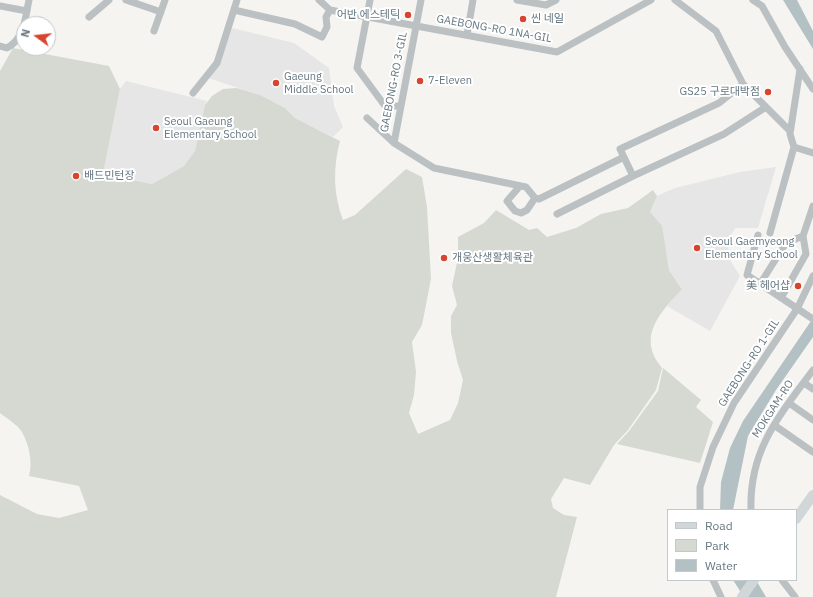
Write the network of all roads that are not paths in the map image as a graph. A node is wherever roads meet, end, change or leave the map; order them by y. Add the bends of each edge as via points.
1 (29, 0) edge
2 (109, 0) edge
3 (165, 0) edge
4 (237, 0) edge
5 (320, 0) edge
6 (370, 0) edge
7 (421, 0) edge
8 (473, 0) edge
9 (517, 0) edge
10 (556, 0) edge
11 (651, 0) edge
12 (675, 0) edge
13 (753, 0) edge
14 (131, 1) edge
15 (0, 6) edge
16 (234, 10) junction
17 (330, 10) junction
18 (26, 11) junction
19 (161, 12) junction
20 (367, 16) junction
21 (89, 17) dead end
22 (416, 26) junction
23 (154, 31) dead end
24 (467, 35) junction
25 (0, 46) edge
26 (800, 69) junction
27 (743, 84) junction
28 (813, 89) edge
29 (193, 94) dead end
30 (401, 106) junction
31 (766, 106) junction
32 (367, 118) dead end
33 (790, 131) junction
34 (394, 143) junction
35 (794, 147) junction
36 (813, 153) edge
37 (624, 157) junction
38 (633, 176) junction
39 (523, 187) junction
40 (535, 198) junction
41 (813, 206) edge
42 (557, 214) dead end
43 (770, 233) dead end
44 (758, 235) dead end
45 (804, 236) junction
46 (813, 276) edge
47 (760, 284) junction
48 (781, 298) junction
49 (798, 310) junction
50 (813, 319) edge
51 (813, 370) edge
52 (804, 383) junction
53 (813, 389) edge
54 (789, 404) junction
55 (813, 420) edge
56 (774, 425) junction
57 (813, 452) edge
58 (813, 494) edge
59 (700, 509) edge
60 (751, 509) edge
61 (797, 518) edge
62 (713, 581) edge
63 (753, 581) edge
64 (783, 581) edge
65 (721, 597) edge
66 (742, 597) edge
67 (795, 597) edge

1 - 18 street
2 - 21 street
3 - 19 street
4 - 16 street
5 - 17 street
6 - 20 street
7 - 22 street, GAEBONG-RO 3-GIL
8 - 24 street
9 - 10 street via 546,5
11 - 24 street, GAEBONG-RO 1NA-GIL via 557,52
12 - 27 street via 716,31
13 - 26 street via 762,6
14 - 19 street
15 - 18 street
16 - 17 street via 295,24 322,37
16 - 29 street via 217,64
17 - 20 street, GAEBONG-RO 3-GIL
18 - 25 street via 22,33 14,44 7,48
19 - 23 street
20 - 22 street, GAEBONG-RO 3-GIL
20 - 30 street via 357,68 385,106
22 - 24 street, GAEBONG-RO 1NA-GIL
22 - 30 street, GAEBONG-RO 3-GIL
26 - 28 street
26 - 33 street
27 - 31 street
27 - 37 street via 719,103 620,149
30 - 34 street, GAEBONG-RO 3-GIL
31 - 33 street
31 - 38 street via 724,134
32 - 34 street, GAEBONG-RO 3-GIL
33 - 35 street
34 - 39 street, GAEBONG-RO 3-GIL via 434,168
35 - 36 street
35 - 43 street
37 - 38 street
37 - 40 street via 539,199
38 - 42 street
39 - 40 street
39 - 40 street via 507,201 515,211 521,213 527,210
41 - 45 street
44 - 47 street via 747,275
45 - 47 street via 786,243
45 - 48 street via 806,254
46 - 49 street, GAEBONG-RO 1-GIL
47 - 48 street
48 - 49 street
49 - 50 street
49 - 59 street, GAEBONG-RO 1-GIL via 734,403 706,467 700,487
51 - 52 street, MOKGAM-RO
52 - 53 street
52 - 54 street, MOKGAM-RO
54 - 55 street
54 - 56 street, MOKGAM-RO
56 - 57 street
56 - 60 street, MOKGAM-RO via 758,456
58 - 61 main road
62 - 65 street
63 - 66 main road
64 - 67 street

